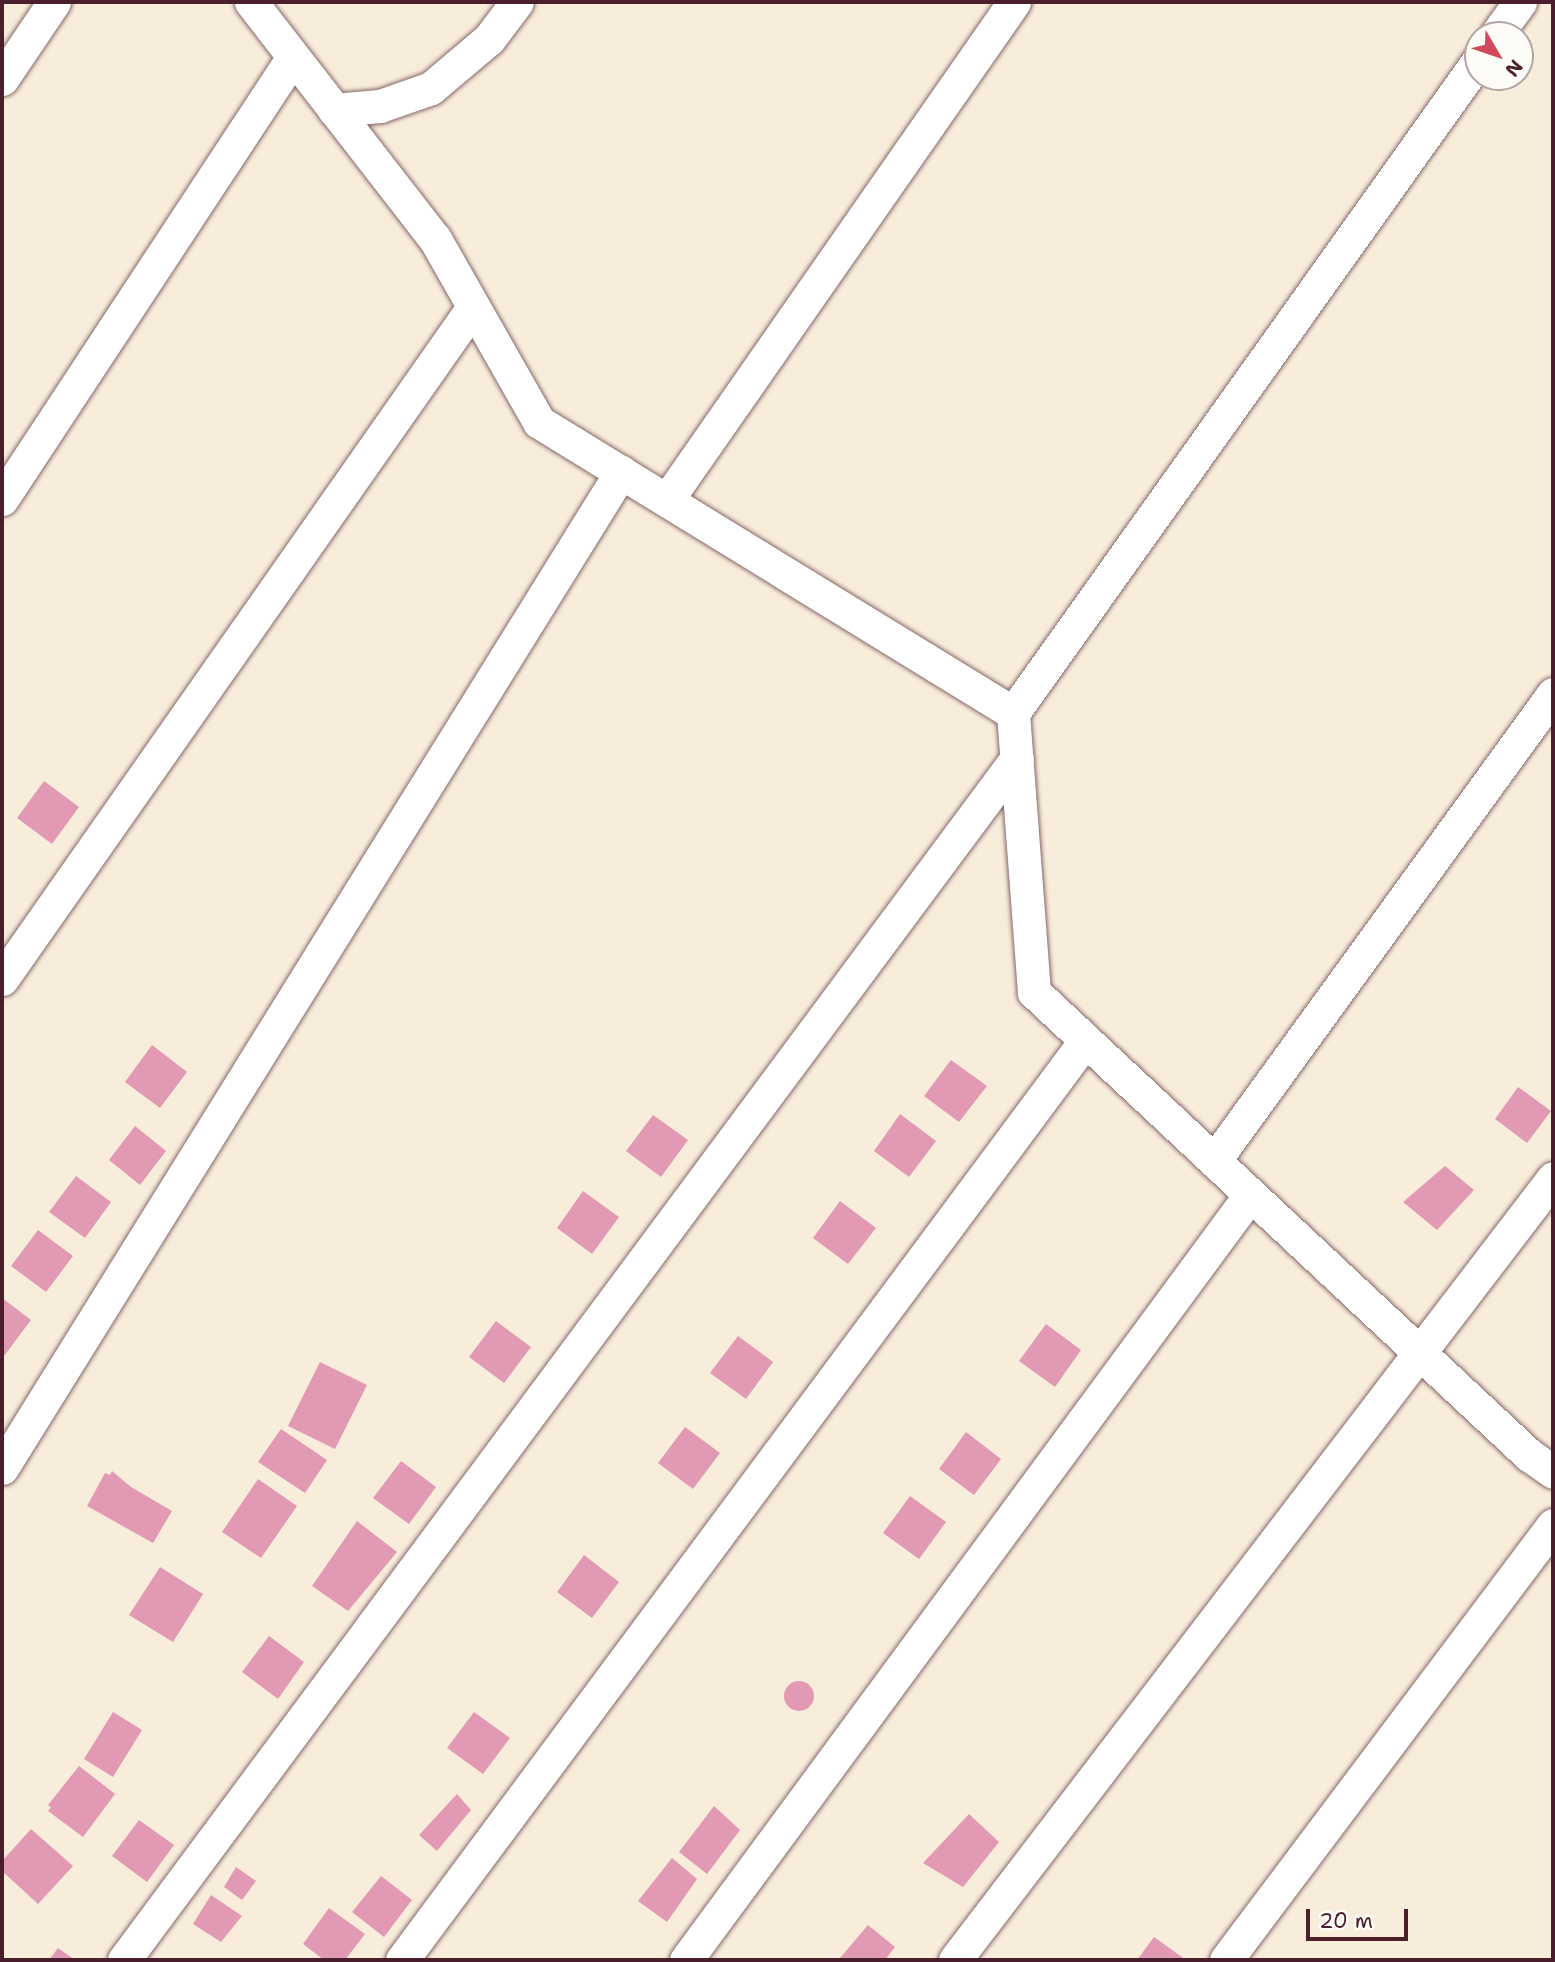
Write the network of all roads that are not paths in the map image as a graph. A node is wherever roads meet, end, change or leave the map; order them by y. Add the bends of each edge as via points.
1 (54, 2) edge
2 (251, 2) edge
3 (517, 2) edge
4 (1014, 2) edge
5 (1520, 2) edge
6 (1506, 21) edge
7 (293, 57) junction
8 (2, 79) edge
9 (1464, 81) edge
10 (334, 110) junction
11 (473, 307) junction
12 (621, 472) junction
13 (2, 499) edge
14 (667, 500) junction
15 (1553, 694) edge
16 (1013, 713) junction
17 (1017, 758) junction
18 (2, 979) edge
19 (1085, 1041) junction
20 (1214, 1161) junction
21 (1553, 1178) edge
22 (1250, 1195) junction
23 (1419, 1353) junction
24 (2, 1468) edge
25 (1553, 1472) edge
26 (1553, 1525) edge
27 (124, 1960) edge
28 (402, 1960) edge
29 (686, 1960) edge
30 (955, 1960) edge
31 (1226, 1960) edge

1 - 8 street
2 - 7 street
3 - 10 street via 489,39 431,88 380,106
4 - 14 street
5 - 6 street
7 - 10 street
7 - 13 street
9 - 16 street
10 - 11 street via 435,239
11 - 12 street via 539,422
11 - 18 street
12 - 14 street
12 - 24 street
14 - 16 street
15 - 20 street
16 - 17 street
17 - 19 street via 1034,992
17 - 27 street
19 - 20 street
19 - 28 street
20 - 22 street
21 - 23 street
22 - 23 street
22 - 29 street
23 - 25 street
23 - 30 street
26 - 31 street

